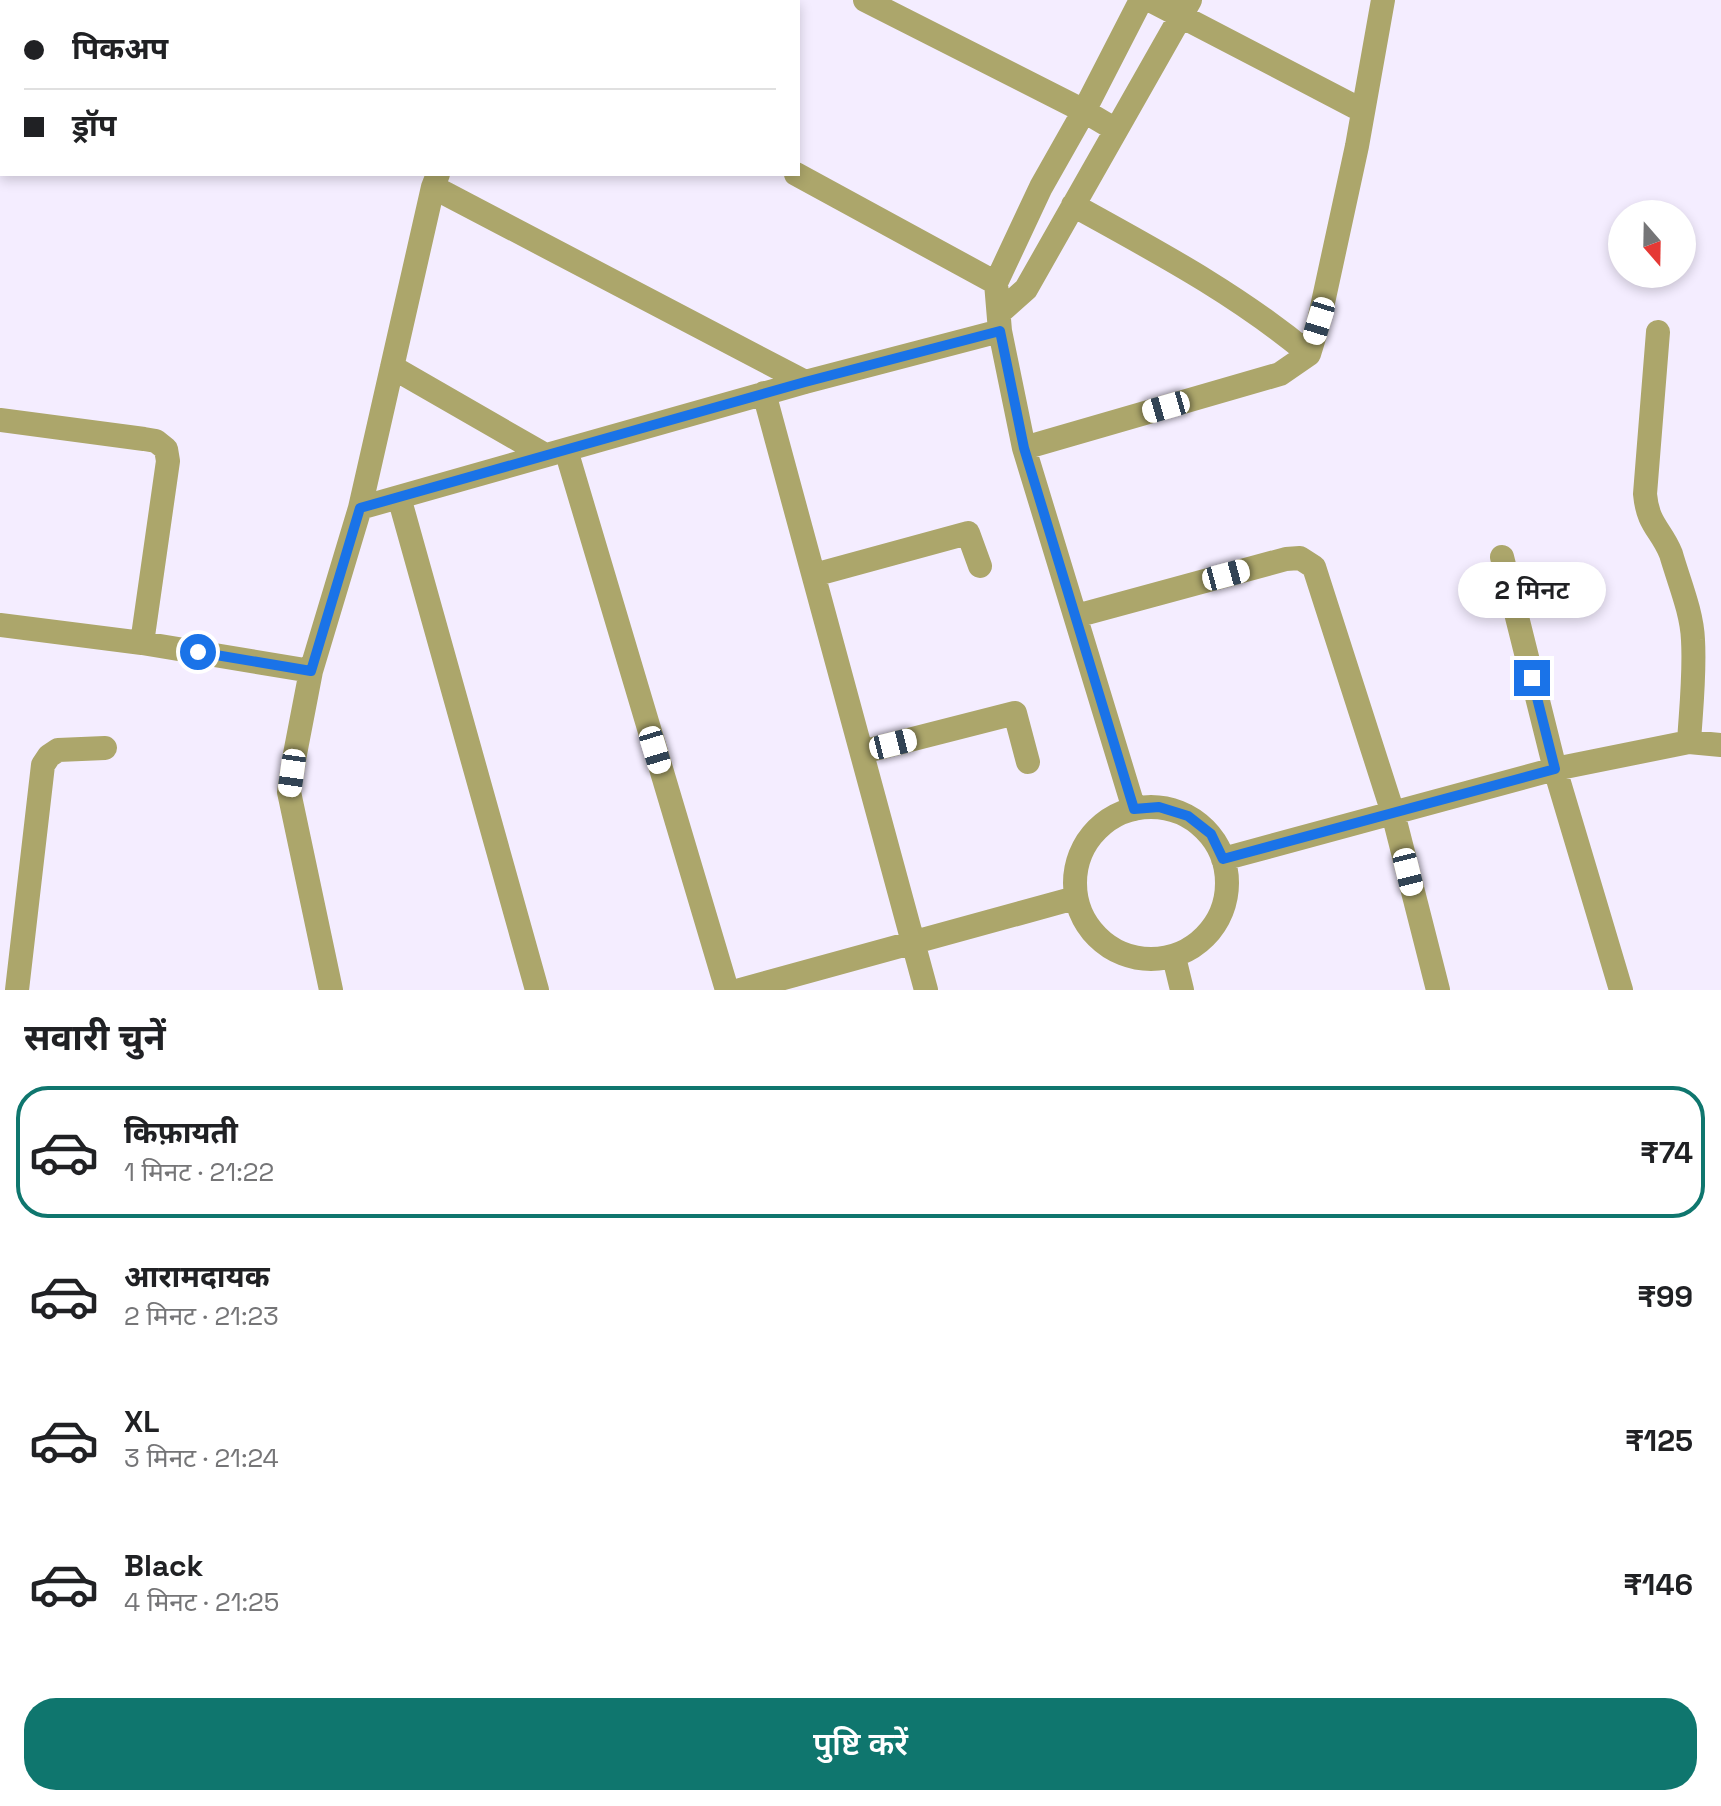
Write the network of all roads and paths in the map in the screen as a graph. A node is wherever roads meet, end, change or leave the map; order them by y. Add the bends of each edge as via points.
1 (865, 0) edge
2 (1141, 0) edge
3 (1150, 0) edge
4 (1383, 0) edge
5 (1185, 8) edge
6 (1084, 111) junction
7 (1363, 111) junction
8 (1116, 130) junction
9 (800, 176) edge
10 (436, 180) edge
11 (1073, 205) junction
12 (996, 283) junction
13 (1000, 322) junction
14 (1658, 332) dead end
15 (1309, 354) junction
16 (392, 367) junction
17 (805, 382) junction
18 (764, 393) junction
19 (0, 420) edge
20 (1024, 448) junction
21 (556, 452) junction
22 (399, 497) junction
23 (360, 508) junction
24 (1502, 557) dead end
25 (980, 566) dead end
26 (814, 575) junction
27 (1076, 616) junction
28 (0, 625) edge
29 (142, 643) junction
30 (311, 671) junction
31 (1689, 742) junction
32 (1721, 745) edge
33 (105, 748) dead end
34 (862, 752) junction
35 (1028, 762) dead end
36 (1555, 769) junction
37 (1134, 809) junction
38 (1393, 813) junction
39 (1223, 859) junction
40 (1075, 898) junction
41 (12, 933) edge
42 (914, 943) junction
43 (1174, 957) junction
44 (17, 990) edge
45 (331, 990) edge
46 (537, 990) edge
47 (727, 990) edge
48 (740, 990) edge
49 (926, 990) edge
50 (1182, 990) edge
51 (1438, 990) edge
52 (1621, 990) edge

1 - 6 street
2 - 6 street
3 - 5 street
4 - 7 street
5 - 7 street
5 - 8 street
6 - 8 street
6 - 12 street
7 - 15 street
8 - 11 street
9 - 12 street
10 - 16 street
10 - 17 street
11 - 13 street via 1026,289
11 - 15 street via 1193,271
12 - 13 street
13 - 17 street
13 - 20 street
14 - 31 street via 1645,494 1649,519 1669,550 1693,639
15 - 20 street via 1280,374
16 - 21 street
16 - 23 street
17 - 18 street
18 - 21 street
18 - 26 street
19 - 29 street via 156,441 166,449
20 - 27 street
21 - 22 street
21 - 47 street
22 - 23 street
22 - 46 street
23 - 30 street
24 - 36 street
25 - 26 street via 968,533
26 - 34 street
27 - 37 street
27 - 38 street via 1300,558 1314,567
28 - 29 street
29 - 30 street
30 - 45 street via 289,792
31 - 32 street
31 - 36 street
33 - 41 street via 58,750 43,765
34 - 35 street via 1015,713
34 - 42 street
36 - 38 street
36 - 52 street
37 - 39 street via 1159,807 1188,816 1211,834
37 - 40 street via 1102,824 1083,847 1074,876
38 - 39 street
38 - 51 street
39 - 43 street via 1228,891 1219,920 1200,943
40 - 42 street
40 - 43 street via 1091,932 1114,951 1143,960
41 - 44 street
42 - 48 street
42 - 49 street
43 - 50 street

